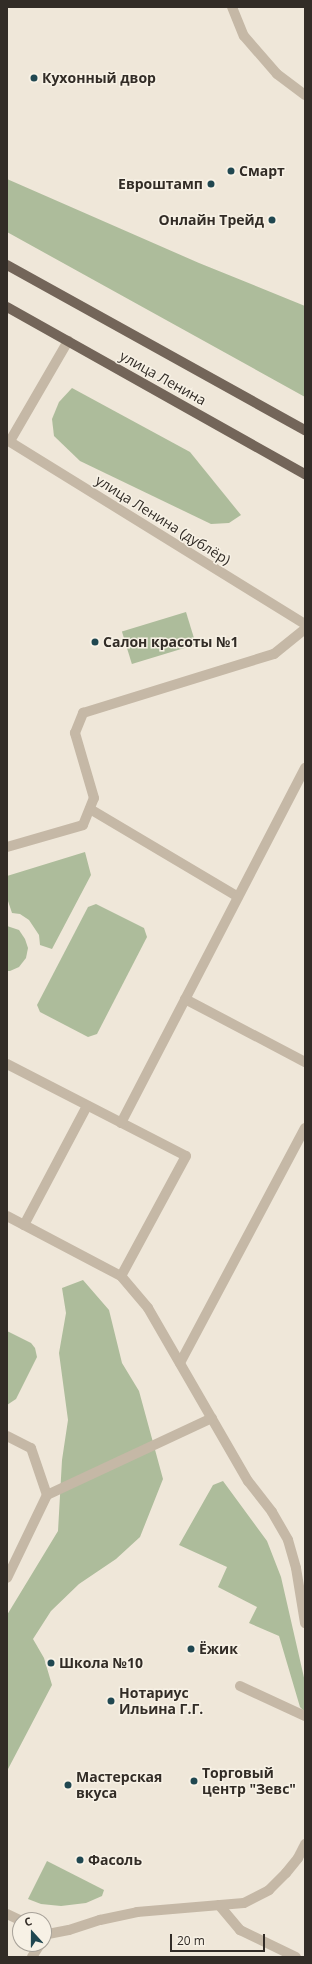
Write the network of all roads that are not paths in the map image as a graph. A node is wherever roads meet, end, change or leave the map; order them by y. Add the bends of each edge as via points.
1 (232, 7) edge
2 (305, 95) edge
3 (7, 265) edge
4 (7, 307) edge
5 (68, 340) junction
6 (305, 430) edge
7 (9, 441) edge
8 (305, 474) edge
9 (305, 624) edge
10 (305, 629) edge
11 (305, 768) edge
12 (90, 809) junction
13 (7, 847) edge
14 (238, 897) junction
15 (186, 999) junction
16 (305, 1062) edge
17 (7, 1064) edge
18 (88, 1106) junction
19 (121, 1123) junction
20 (305, 1128) edge
21 (7, 1216) edge
22 (24, 1225) junction
23 (121, 1276) junction
24 (180, 1363) junction
25 (212, 1418) junction
26 (7, 1436) edge
27 (46, 1495) junction
28 (301, 1566) edge
29 (7, 1578) edge
30 (305, 1623) edge
31 (240, 1686) dead end
32 (305, 1716) edge
33 (305, 1844) edge
34 (219, 1905) junction
35 (52, 1934) edge
36 (296, 1957) edge

1 - 2 street via 244,36 277,74
3 - 6 main road, улица Ленина
4 - 5 main road, улица Ленина
5 - 7 street
5 - 8 main road, улица Ленина
7 - 9 street, улица Ленина (дублёр)
10 - 12 street via 274,654 83,713 75,733 94,798
11 - 14 street
12 - 13 street via 83,825
12 - 14 street
14 - 15 street
15 - 16 street
15 - 19 street
17 - 18 street
18 - 19 street
18 - 22 street
19 - 23 street via 186,1156
20 - 24 street
21 - 22 street
22 - 23 street
23 - 24 street via 148,1308
24 - 25 street
25 - 27 street
25 - 28 street via 248,1481 272,1512
26 - 27 street via 31,1448
27 - 29 street
28 - 30 street
31 - 32 street
33 - 34 street via 290,1868 268,1890 244,1903
34 - 35 street via 137,1912
34 - 36 street via 240,1930

